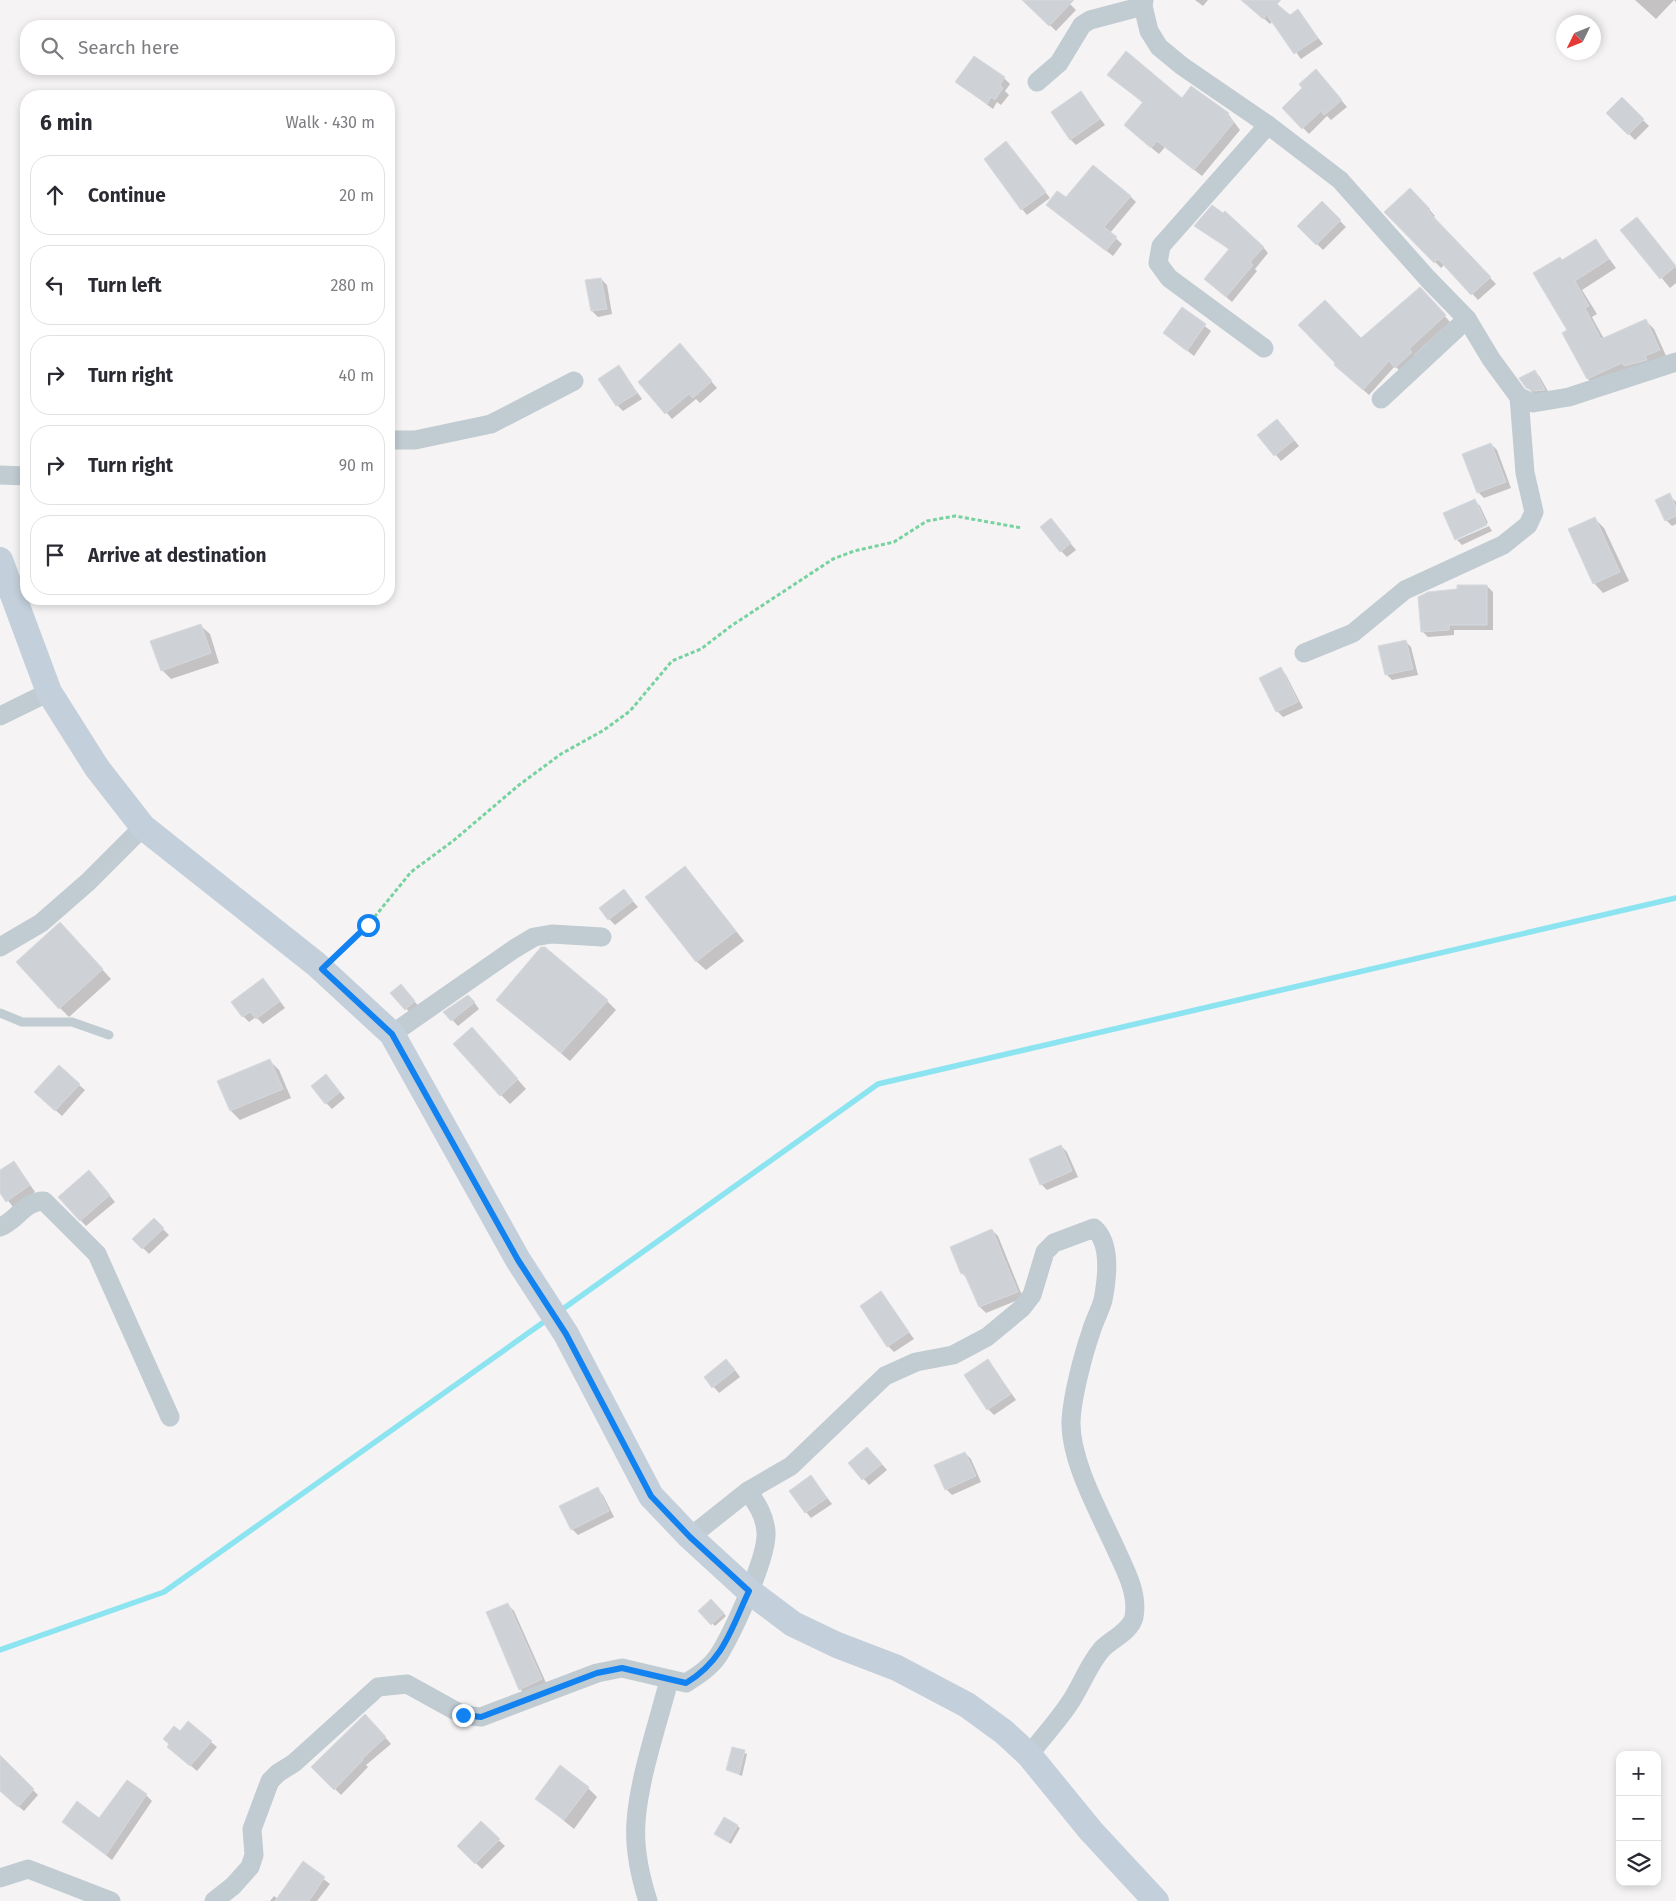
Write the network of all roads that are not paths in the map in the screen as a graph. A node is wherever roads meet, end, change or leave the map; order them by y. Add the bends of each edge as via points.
1 (1144, 3) edge
2 (1037, 82) dead end
3 (1268, 125) junction
4 (1467, 319) junction
5 (1264, 348) dead end
6 (1676, 362) edge
7 (574, 381) dead end
8 (1519, 397) junction
9 (1381, 399) dead end
10 (395, 440) edge
11 (0, 475) edge
12 (20, 476) edge
13 (0, 560) edge
14 (1304, 653) dead end
15 (50, 692) junction
16 (0, 716) edge
17 (143, 827) junction
18 (602, 937) dead end
19 (0, 947) edge
20 (0, 1014) edge
21 (392, 1034) junction
22 (109, 1035) dead end
23 (0, 1227) edge
24 (170, 1417) dead end
25 (748, 1491) junction
26 (690, 1537) junction
27 (749, 1591) junction
28 (669, 1680) junction
29 (1029, 1755) junction
30 (0, 1878) edge
31 (111, 1901) edge
32 (214, 1901) edge
33 (648, 1901) edge
34 (1156, 1901) edge

1 - 2 street via 1082,25 1059,63
1 - 3 street via 1148,31 1159,46 1182,66
3 - 4 street via 1340,180
3 - 5 street via 1161,246 1158,263 1169,278
4 - 8 street
4 - 9 street
6 - 8 street via 1569,397 1533,403
7 - 10 street via 491,424 415,440
8 - 14 street via 1525,473 1534,512 1528,525 1503,545 1405,590 1353,633
11 - 12 street
13 - 15 street
15 - 16 street
15 - 17 street via 97,768
17 - 19 street via 41,923
17 - 21 street via 322,969
18 - 21 street via 552,934 534,937
20 - 22 lane via 22,1022 72,1022
21 - 26 street via 518,1260 558,1322 651,1496
23 - 24 street via 29,1204 44,1201 97,1254
25 - 26 street
25 - 27 street via 761,1510 766,1533 762,1561
25 - 29 street via 791,1466 885,1376 916,1362 953,1355 987,1337 1022,1308 1032,1295 1045,1252 1054,1243 1094,1228 1100,1232 1105,1246 1103,1301 1079,1379 1071,1420 1072,1442 1130,1580 1135,1605 1133,1620 1101,1650 1069,1704
26 - 27 street
27 - 28 street via 718,1657 686,1683
27 - 29 street via 793,1624 897,1668 967,1705
28 - 32 street via 622,1668 597,1673 481,1717 463,1715 407,1684 378,1687 270,1781 252,1829 254,1854 250,1867
28 - 33 street via 636,1823 639,1870
29 - 34 street
30 - 31 street via 28,1869

